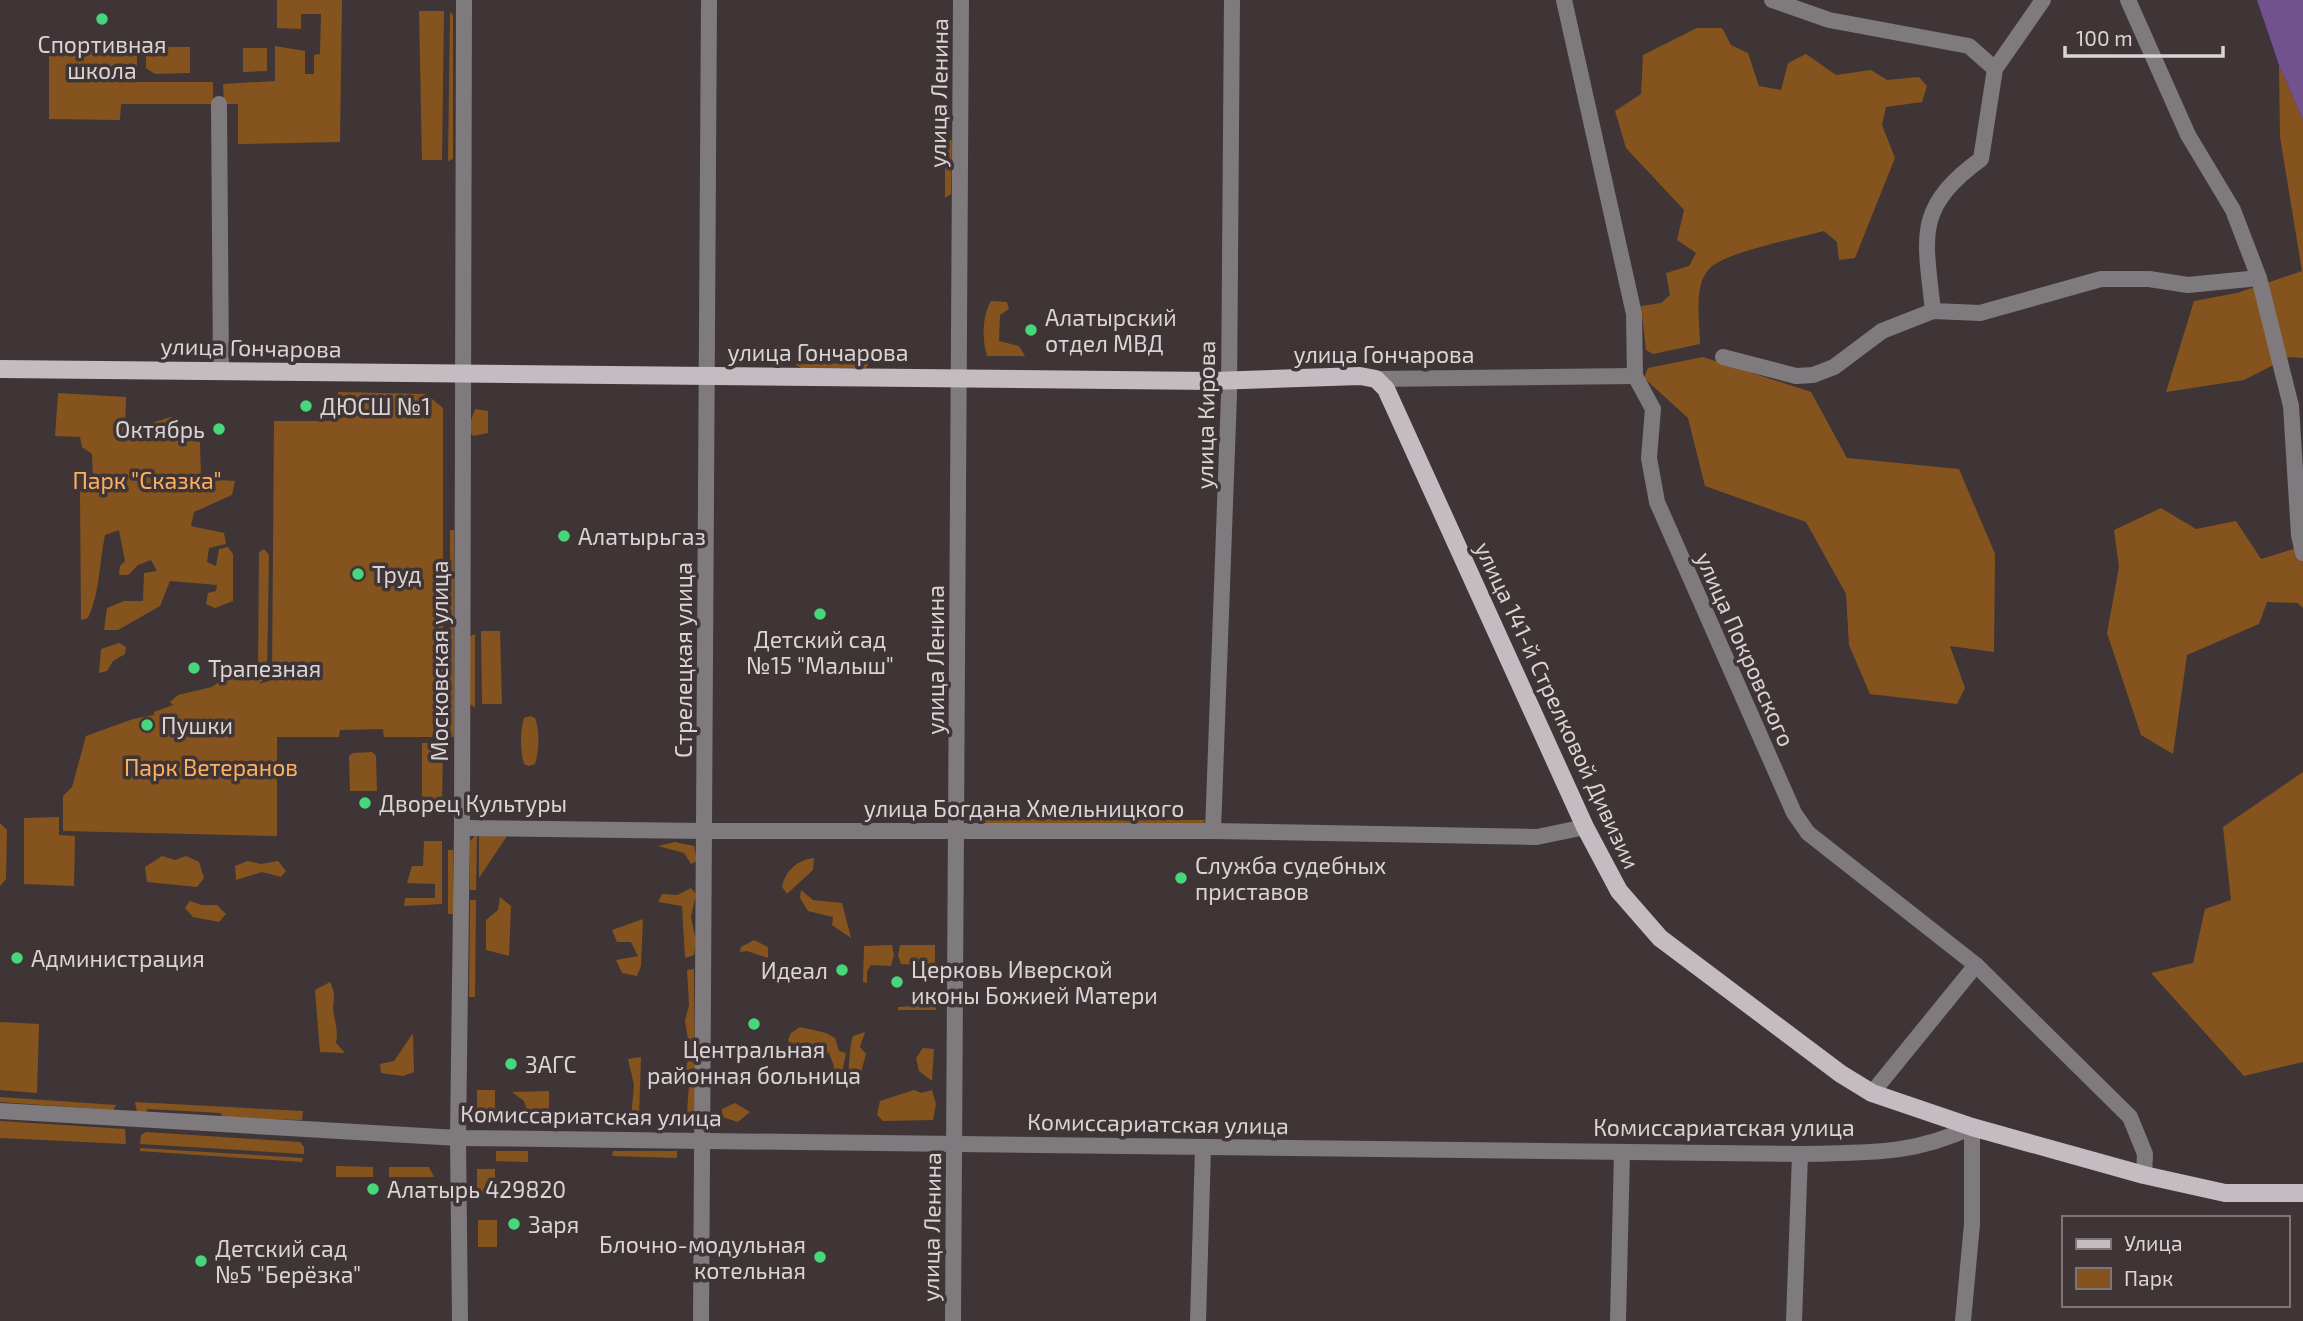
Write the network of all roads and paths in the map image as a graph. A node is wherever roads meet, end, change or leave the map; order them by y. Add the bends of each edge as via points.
1 (464, 0) edge
2 (709, 0) edge
3 (961, 0) edge
4 (1232, 0) edge
5 (1564, 0) edge
6 (1772, 0) edge
7 (2043, 0) edge
8 (2128, 0) edge
9 (1994, 69) junction
10 (219, 104) dead end
11 (2259, 278) junction
12 (1933, 311) junction
13 (1723, 357) dead end
14 (0, 369) edge
15 (221, 370) junction
16 (462, 375) junction
17 (708, 376) junction
18 (1635, 376) junction
19 (957, 378) junction
20 (1376, 379) junction
21 (1229, 381) junction
22 (2303, 553) edge
23 (1585, 827) junction
24 (463, 828) junction
25 (956, 830) junction
26 (704, 831) junction
27 (1213, 831) junction
28 (1976, 965) junction
29 (1872, 1093) junction
30 (0, 1111) edge
31 (1972, 1127) junction
32 (458, 1138) junction
33 (701, 1140) junction
34 (955, 1145) junction
35 (1203, 1148) junction
36 (1622, 1152) junction
37 (1800, 1154) junction
38 (2144, 1175) junction
39 (2303, 1193) edge
40 (460, 1321) edge
41 (701, 1321) edge
42 (953, 1321) edge
43 (1198, 1321) edge
44 (1618, 1321) edge
45 (1794, 1321) edge
46 (1963, 1321) edge

1 - 16 street, Московская улица
2 - 17 street, Стрелецкая улица
3 - 19 street, улица Ленина
4 - 21 street, улица Кирова
5 - 18 street, улица Покровского via 1634,314
6 - 9 street via 1829,20 1969,46
7 - 9 street
8 - 11 street via 2188,135 2233,210
9 - 12 street via 1981,159 1958,176 1933,205 1928,222
10 - 15 street
11 - 12 street via 2188,285 2101,279 1980,313
11 - 22 street via 2291,405
12 - 13 street via 1882,331 1835,367 1812,375 1796,376
14 - 15 main road, улица Гончарова
15 - 16 main road, улица Гончарова
16 - 17 main road, улица Гончарова
16 - 24 street, Московская улица
17 - 19 main road, улица Гончарова
17 - 26 street, Стрелецкая улица
18 - 20 street, улица Гончарова
18 - 28 street, улица Покровского via 1653,409 1649,458 1657,502 1794,813 1808,833
19 - 21 main road, улица Гончарова
19 - 25 street, улица Ленина
20 - 21 main road, улица Гончарова
20 - 23 main road, улица 141-й Стрелковой Дивизии via 1386,389
21 - 27 street, улица Кирова
23 - 27 street, улица Богдана Хмельницкого via 1537,837
23 - 29 main road, улица 141-й Стрелковой Дивизии via 1619,891 1660,938
24 - 26 street, улица Богдана Хмельницкого
24 - 32 street, Московская улица
25 - 26 street, улица Богдана Хмельницкого
25 - 27 street, улица Богдана Хмельницкого
25 - 34 street, улица Ленина
26 - 33 street, Стрелецкая улица
28 - 29 street
28 - 38 street, улица Покровского via 2130,1116 2145,1154
29 - 31 main road, улица 141-й Стрелковой Дивизии
30 - 32 street, Комиссариатская улица
31 - 37 street, Комиссариатская улица via 1937,1143 1901,1151
31 - 38 main road
31 - 46 street via 1972,1224
32 - 33 street, Комиссариатская улица
32 - 40 street, Московская улица
33 - 34 street, Комиссариатская улица
33 - 41 street, Стрелецкая улица
34 - 35 street, Комиссариатская улица
34 - 42 street, улица Ленина
35 - 36 street, Комиссариатская улица
35 - 43 street
36 - 37 street, Комиссариатская улица
36 - 44 street
37 - 45 street
38 - 39 main road via 2225,1194

